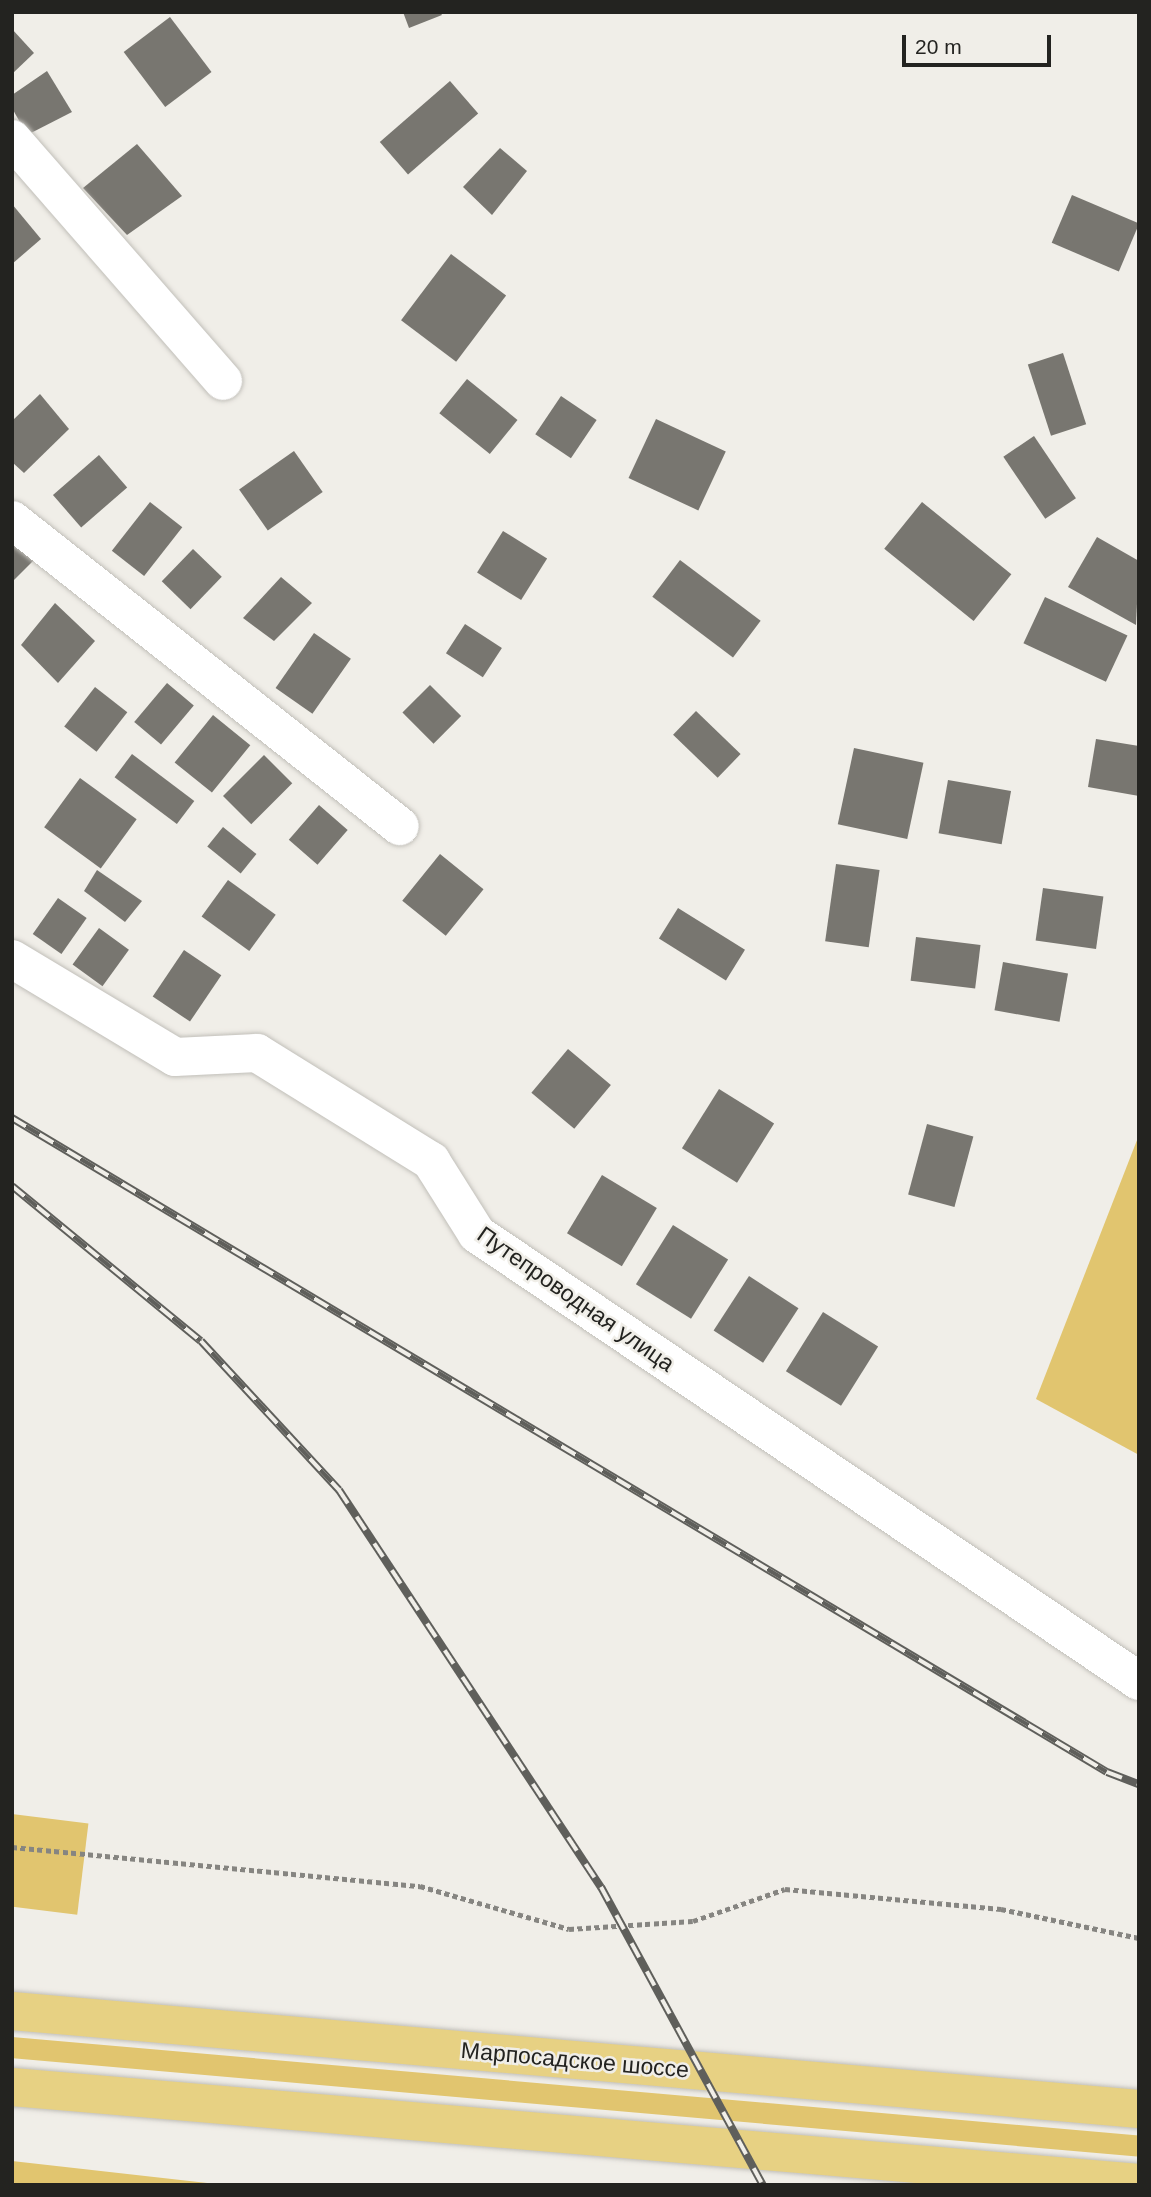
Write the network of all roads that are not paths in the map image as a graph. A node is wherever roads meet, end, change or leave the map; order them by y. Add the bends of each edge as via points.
1 (12, 139) edge
2 (223, 382) dead end
3 (12, 520) edge
4 (400, 826) dead end
5 (12, 959) edge
6 (1139, 1681) edge
7 (12, 2011) edge
8 (12, 2087) edge
9 (1139, 2109) edge
10 (1139, 2183) edge

1 - 2 street
3 - 4 street
5 - 6 street, Путепроводная улица via 175,1057 257,1053 431,1161 477,1234
7 - 9 main road, Марпосадское шоссе
8 - 10 main road

